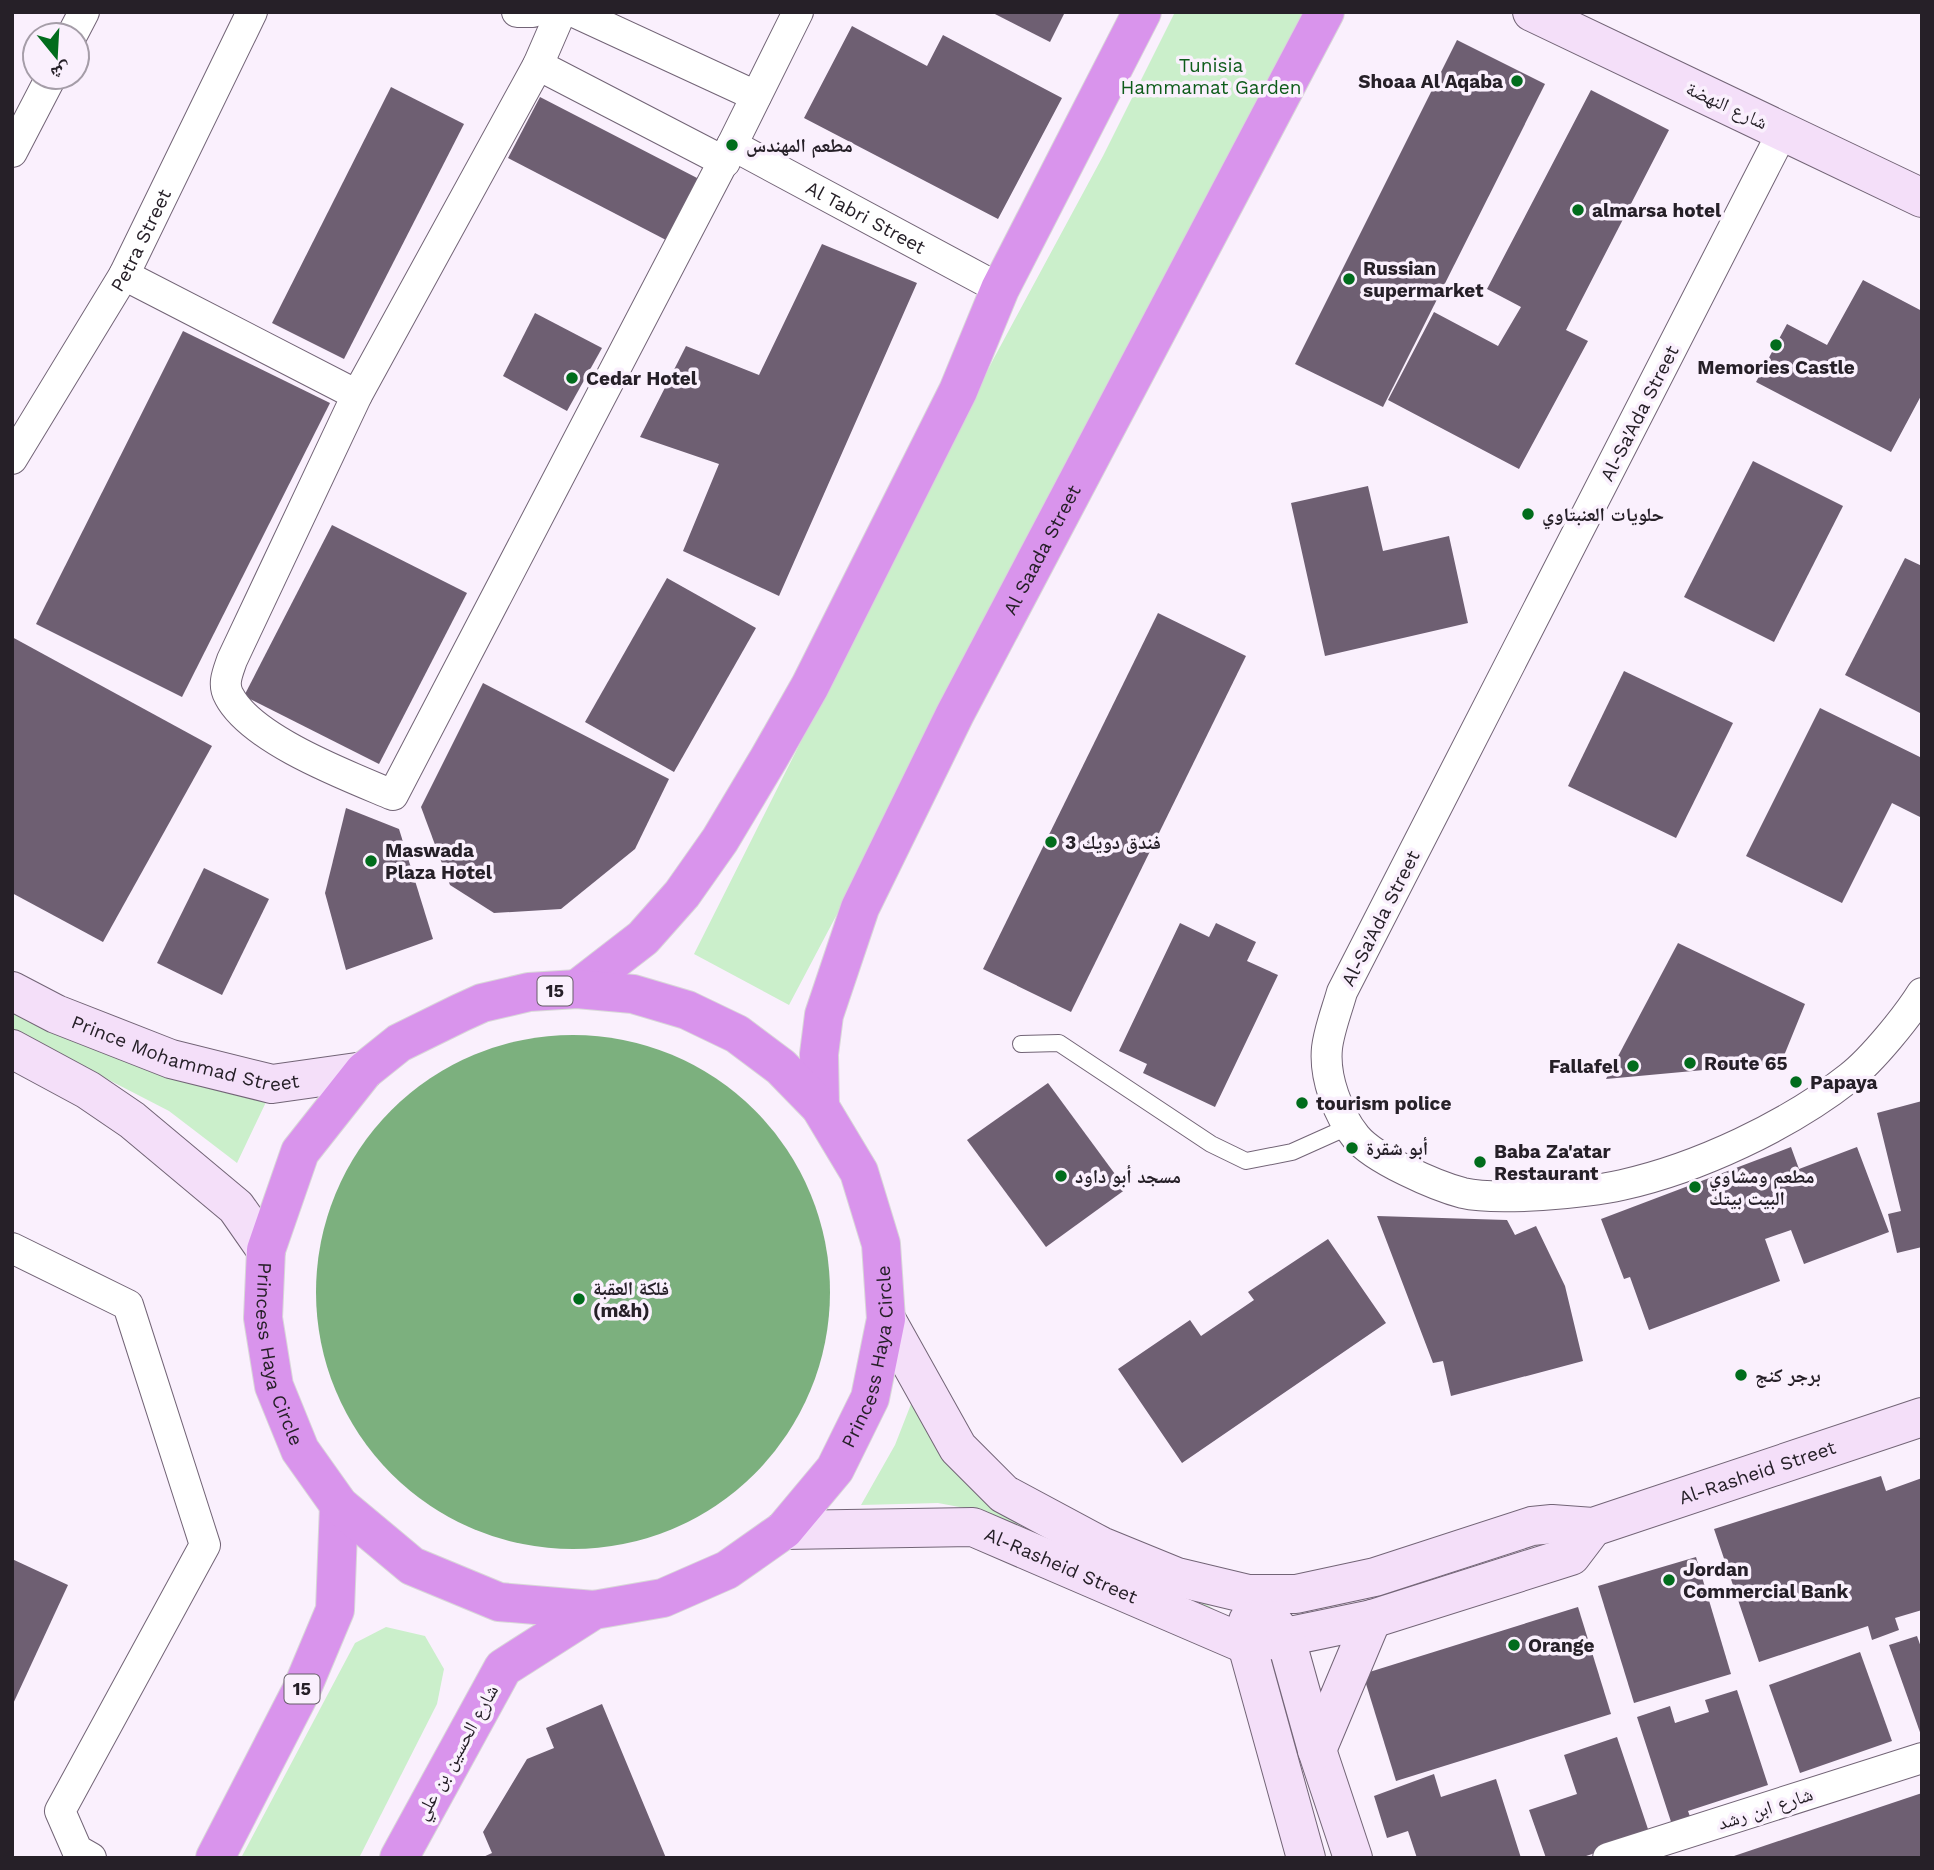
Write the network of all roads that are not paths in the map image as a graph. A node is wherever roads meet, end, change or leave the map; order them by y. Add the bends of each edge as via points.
1 (252, 12) edge
2 (517, 12) edge
3 (533, 12) edge
4 (561, 12) edge
5 (574, 12) edge
6 (798, 12) edge
7 (1142, 12) edge
8 (1325, 12) edge
9 (1532, 12) edge
10 (538, 65) junction
11 (44, 91) edge
12 (756, 96) junction
13 (1783, 131) junction
14 (12, 152) edge
15 (729, 154) junction
16 (1922, 198) edge
17 (124, 275) junction
18 (1000, 289) junction
19 (357, 395) junction
20 (12, 459) edge
21 (577, 989) junction
22 (12, 991) edge
23 (1922, 993) edge
24 (1021, 1044) dead end
25 (12, 1049) edge
26 (364, 1071) junction
27 (820, 1107) junction
28 (1350, 1126) junction
29 (12, 1248) edge
30 (266, 1250) junction
31 (886, 1319) junction
32 (1922, 1417) edge
33 (339, 1505) junction
34 (1593, 1527) junction
35 (784, 1530) junction
36 (1248, 1594) junction
37 (594, 1610) junction
38 (1373, 1619) junction
39 (1286, 1639) junction
40 (1247, 1645) junction
41 (1317, 1750) junction
42 (1922, 1758) edge
43 (91, 1858) edge
44 (215, 1858) edge
45 (399, 1858) edge
46 (1306, 1858) edge
47 (1353, 1858) edge
48 (1608, 1858) edge

1 - 17 street, Petra Street
2 - 3 street
4 - 10 street
5 - 12 street
6 - 12 street
7 - 18 highway
8 - 27 highway, Al Saada Street via 955,714 860,908 824,1016
9 - 13 main road, شارع النهضة
10 - 15 street, Al Tabri Street
10 - 19 street
11 - 14 street
12 - 15 street
13 - 16 main road, شارع النهضة
13 - 28 street, Al-Sa'Ada Street via 1342,992 1326,1049 1333,1095
15 - 18 street, Al Tabri Street
15 - 19 street via 393,795 321,764 254,726 228,695 225,681
17 - 19 street
17 - 20 street, Petra Street
18 - 21 highway via 958,391 810,687 720,840 643,938
21 - 26 highway, Princess Haya Circle / 15 via 529,992 482,1003 399,1043
21 - 27 highway, Princess Haya Circle / 15 via 633,994 687,1010 737,1034 781,1067
22 - 26 main road, Prince Mohammad Street via 56,1014 171,1059 272,1084
23 - 28 street, Al-Sa'Ada Street via 1852,1076 1782,1122 1690,1164 1621,1186 1521,1196 1464,1193 1404,1170 1356,1138
24 - 28 lane via 1059,1043 1211,1144 1246,1161 1292,1152
25 - 30 main road via 132,1120 236,1207
26 - 30 highway, Princess Haya Circle / 15 via 300,1152
27 - 31 highway, Princess Haya Circle / 15 via 859,1172 881,1244
29 - 43 street via 128,1306 205,1545 60,1811 76,1850
30 - 33 highway, Princess Haya Circle / 15 via 263,1318 274,1386 300,1450
31 - 35 highway, Princess Haya Circle / 15 via 870,1398 835,1469
31 - 36 main road, Al-Rasheid Street via 958,1448 1004,1494 1154,1569
32 - 34 main road, Al-Rasheid Street
33 - 37 highway, Princess Haya Circle / 15 via 412,1566 499,1602
33 - 44 highway, 15 via 335,1610 301,1691
34 - 36 main road, Al-Rasheid Street via 1532,1526 1364,1579 1296,1594
34 - 38 main road via 1571,1556
35 - 37 highway, Princess Haya Circle / 15 via 727,1570 663,1598
35 - 40 main road, Al-Rasheid Street via 973,1527
36 - 39 main road
36 - 40 main road
37 - 45 highway, شارع الحسين بن علي / 15 via 503,1668
38 - 39 main road
38 - 41 main road
39 - 40 main road
39 - 41 main road
40 - 46 main road
41 - 47 main road
42 - 48 street, شارع ابن رشد

